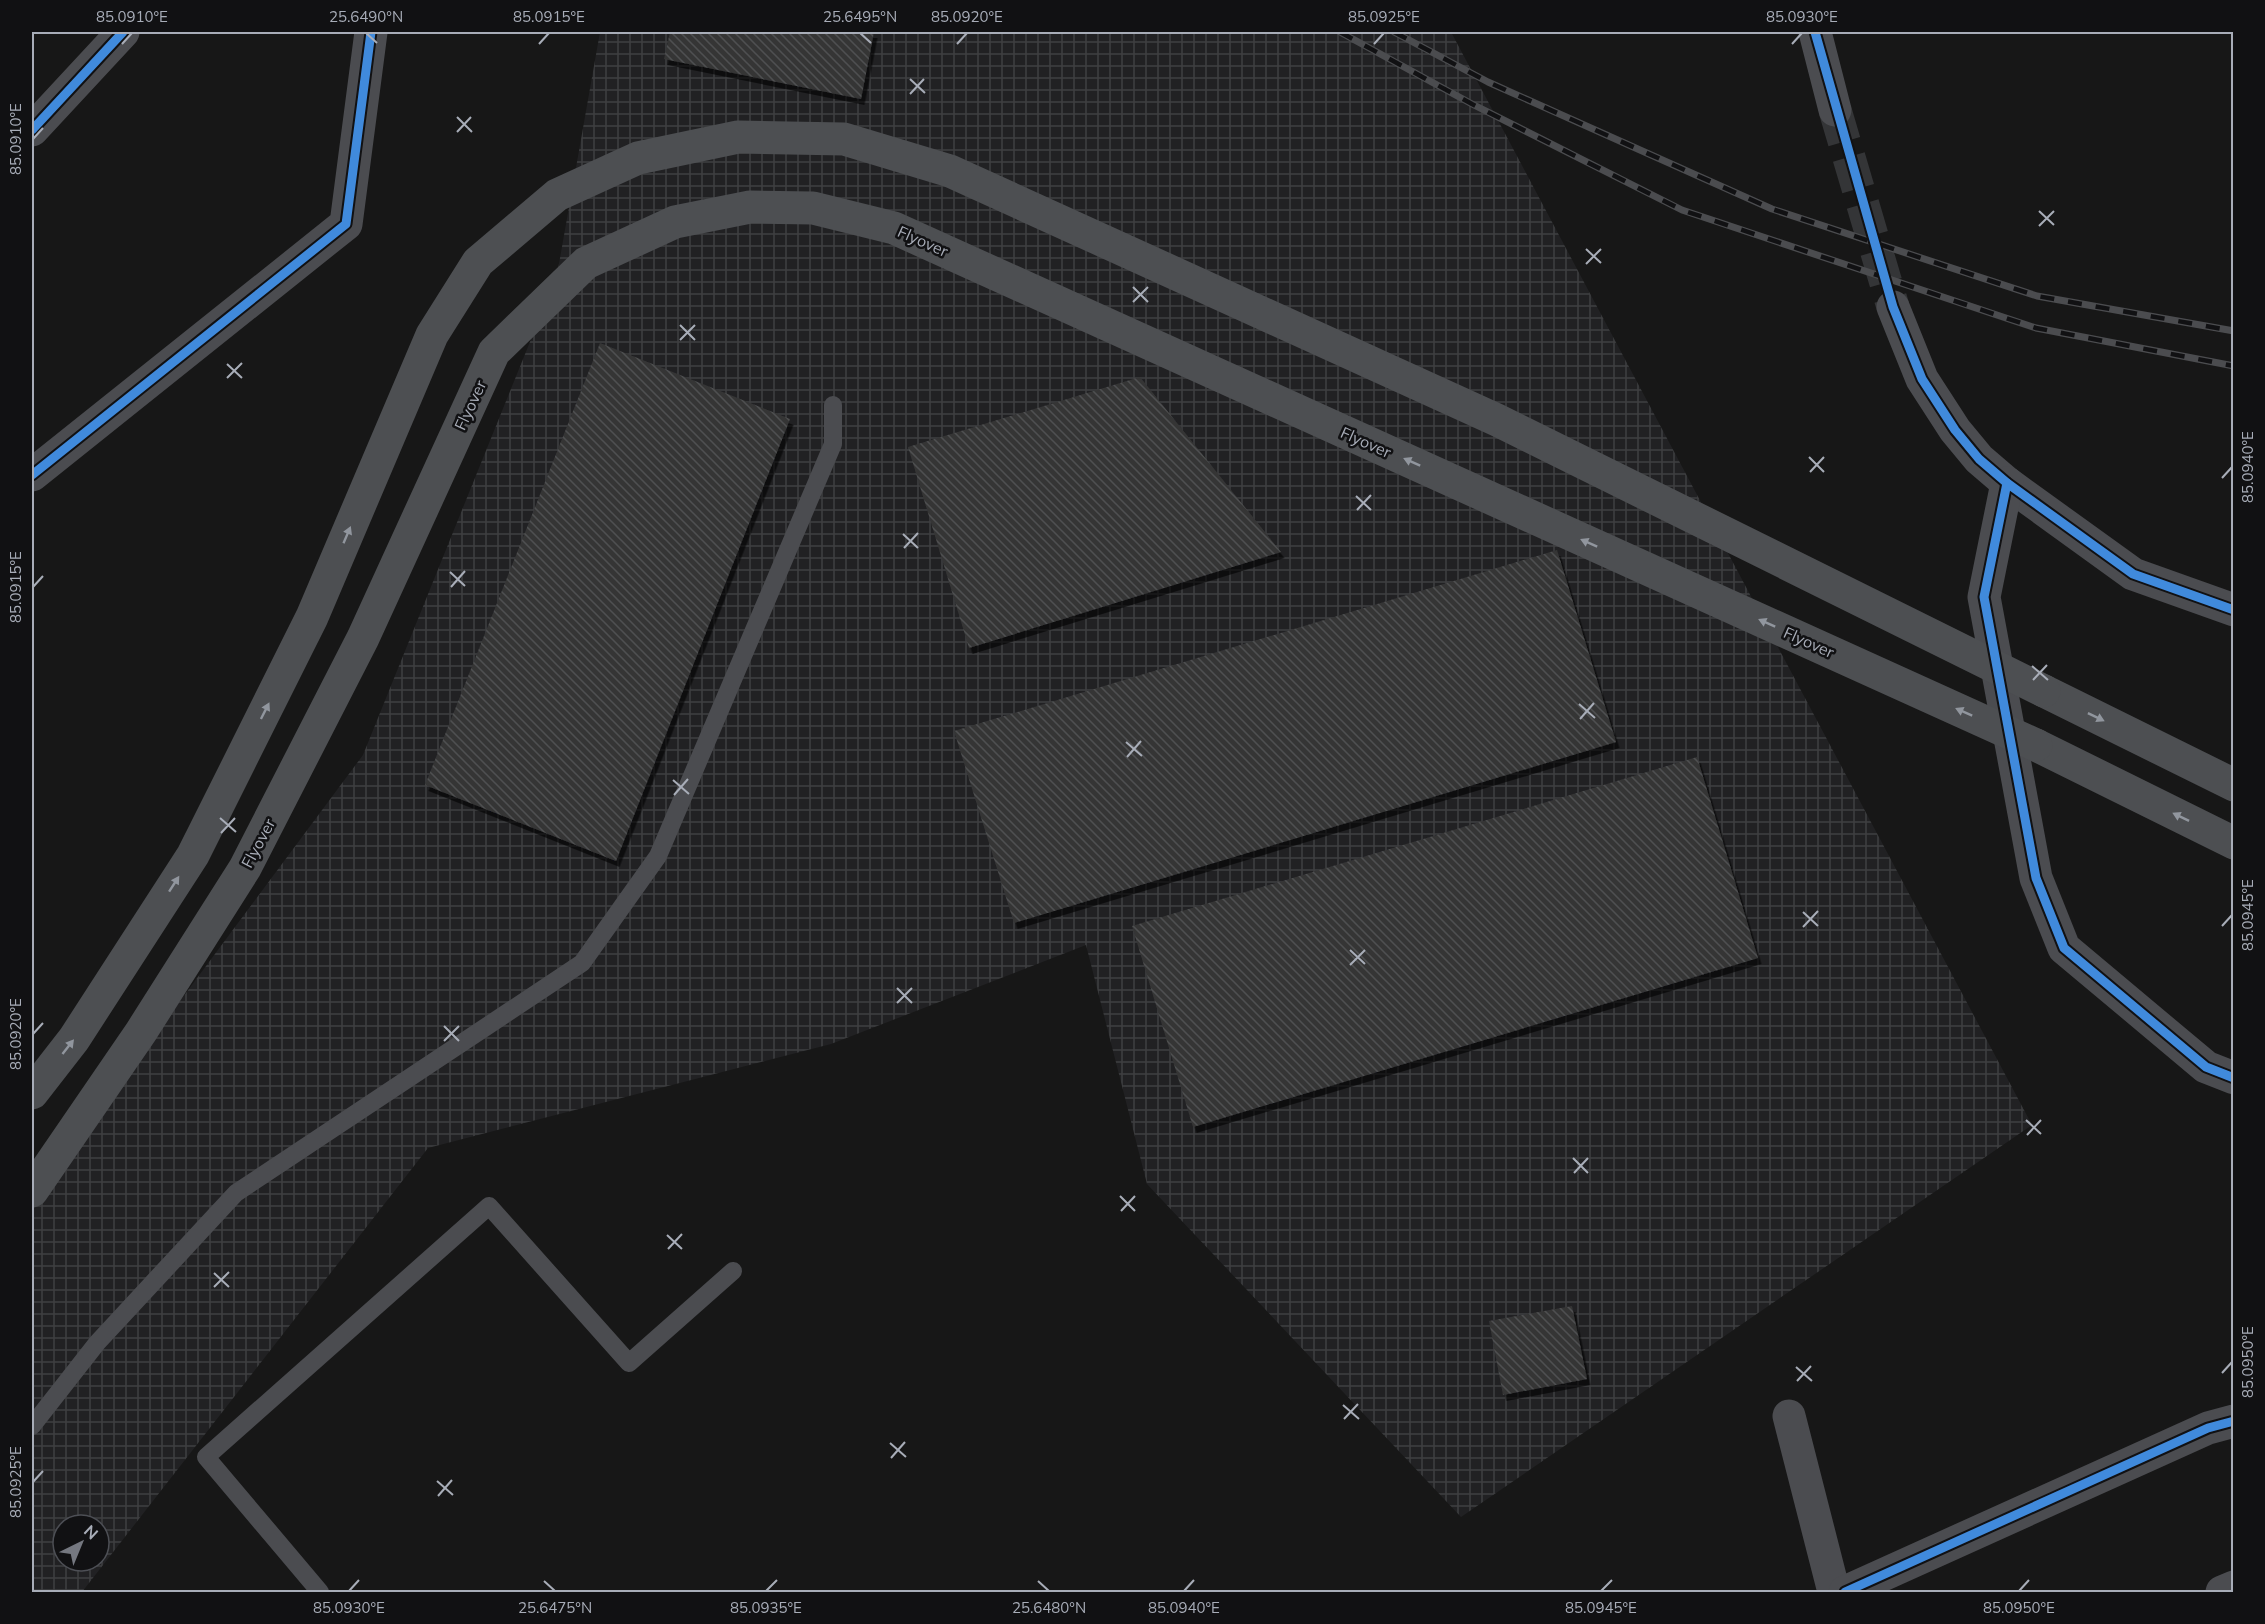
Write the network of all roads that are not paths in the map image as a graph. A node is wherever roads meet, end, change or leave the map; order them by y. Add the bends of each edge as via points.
1 (123, 32) edge
2 (371, 32) edge
3 (1815, 32) edge
4 (1835, 110) tunnel mouth
5 (32, 130) edge
6 (1893, 307) tunnel mouth
7 (833, 405) dead end
8 (32, 475) edge
9 (2007, 483) junction
10 (2234, 610) edge
11 (2234, 785) edge
12 (2234, 843) edge
13 (2234, 1078) edge
14 (32, 1093) edge
15 (32, 1191) edge
16 (733, 1271) dead end
17 (1789, 1416) dead end
18 (2234, 1421) edge
19 (32, 1426) edge
20 (2234, 1587) edge
21 (320, 1593) edge
22 (1834, 1593) edge
23 (1845, 1593) edge
24 (2222, 1593) edge

1 - 5 street
2 - 8 street via 346,224
3 - 4 street
6 - 9 street via 1922,378 1955,430 1979,459
7 - 19 lane via 832,444 658,856 582,963 236,1193 97,1343
9 - 10 street via 2133,574
9 - 13 street via 1984,597 2036,878 2064,948 2206,1067
14 -> 11 main road, bridge via 74,1039 193,855 312,618 432,336 478,262 557,195 638,158 738,137 844,139 950,171 1497,420
12 -> 15 main road, Flyover, bridge via 2036,745 894,228 813,208 750,207 675,222 586,263 494,352 363,638 245,868 141,1032
16 - 21 lane via 629,1363 489,1206 206,1457
17 - 22 street
18 - 23 street via 2208,1428
20 - 24 street

